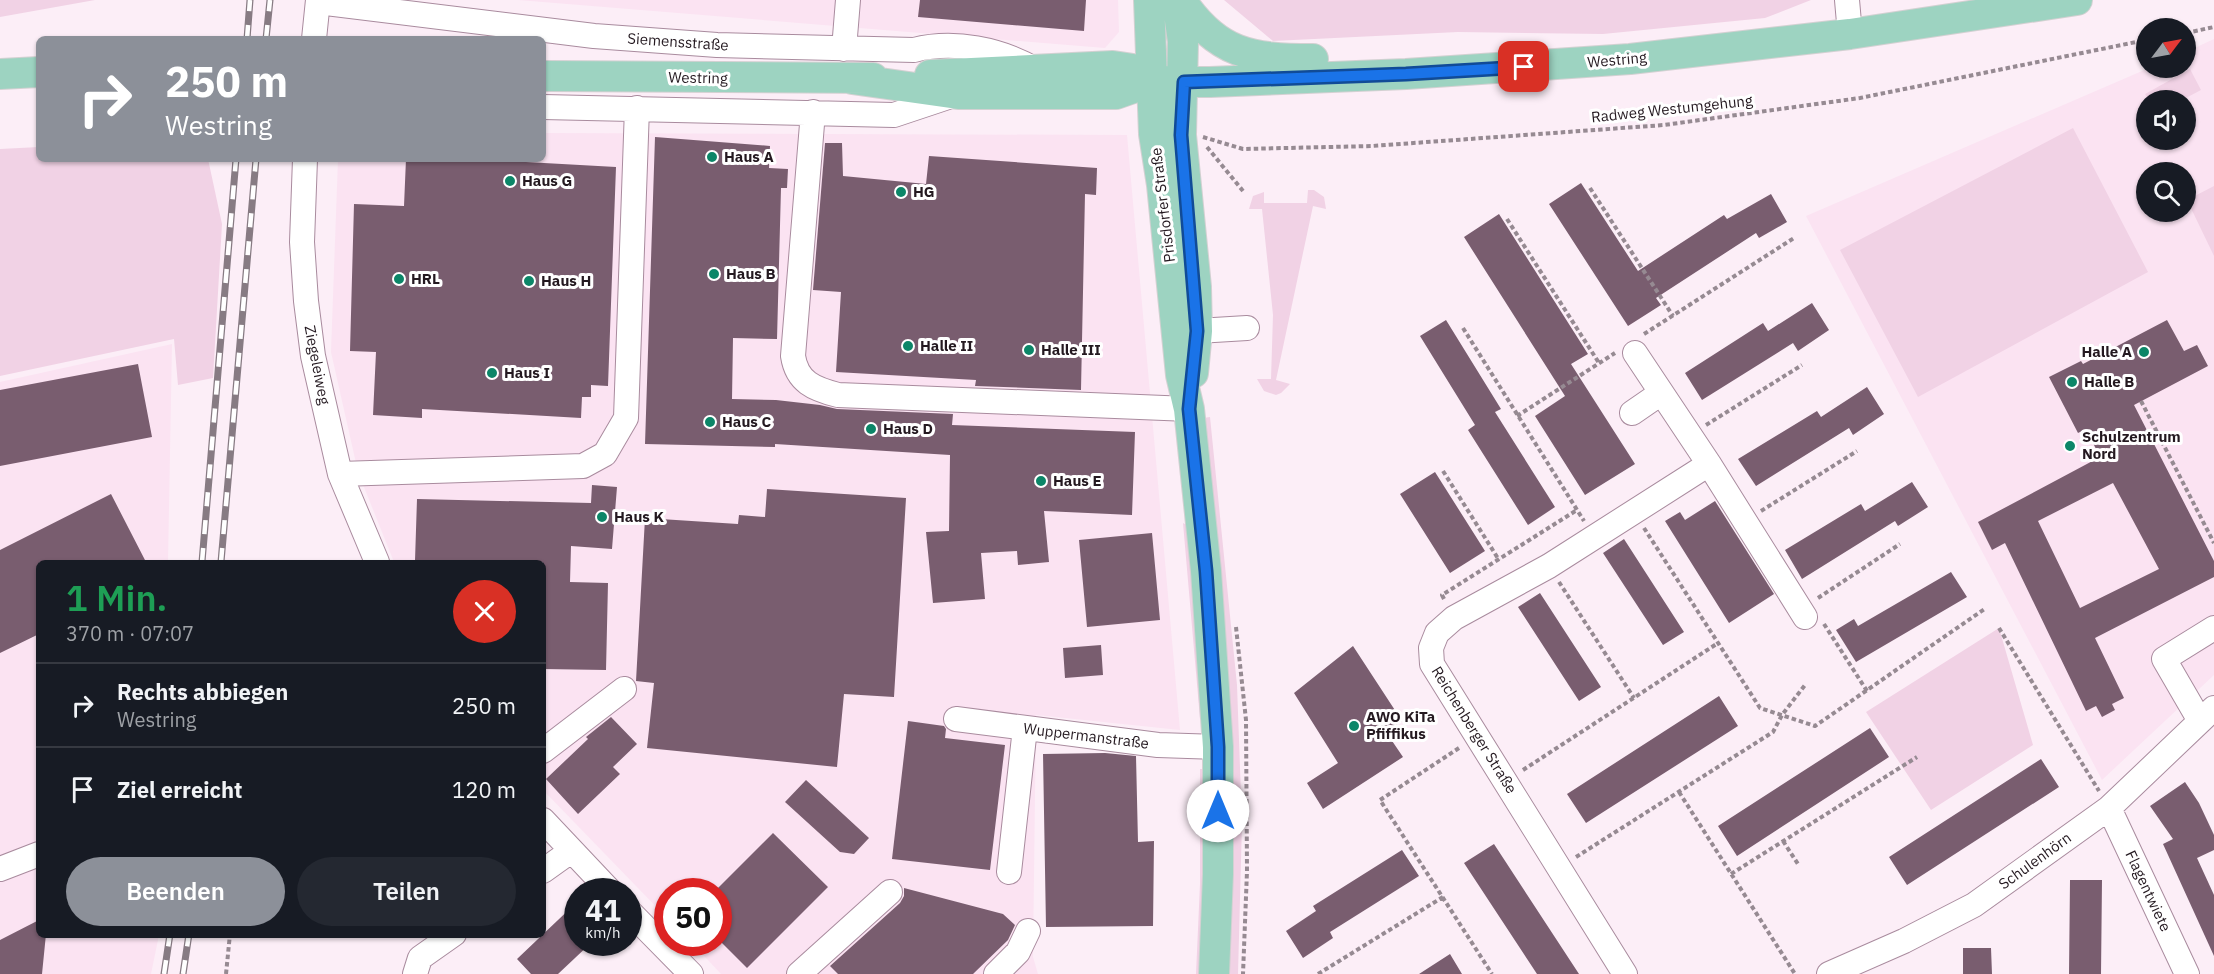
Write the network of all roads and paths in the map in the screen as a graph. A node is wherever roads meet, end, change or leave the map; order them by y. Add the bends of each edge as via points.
1 (849, 0) edge
2 (1149, 0) edge
3 (1179, 0) edge
4 (1846, 0) edge
5 (2078, 0) edge
6 (318, 1) edge
7 (2214, 27) edge
8 (2196, 31) edge
9 (1850, 34) junction
10 (314, 36) edge
11 (2136, 42) edge
12 (844, 48) junction
13 (1036, 70) junction
14 (36, 72) edge
15 (0, 74) edge
16 (1406, 74) junction
17 (546, 76) edge
18 (852, 79) junction
19 (1154, 81) junction
20 (1184, 82) junction
21 (958, 94) junction
22 (546, 107) edge
23 (637, 108) junction
24 (813, 112) junction
25 (305, 162) edge
26 (1590, 188) dead end
27 (1243, 191) dead end
28 (1507, 219) dead end
29 (1794, 237) dead end
30 (1673, 316) junction
31 (1247, 328) dead end
32 (1463, 328) dead end
33 (1187, 332) junction
34 (1629, 348) junction
35 (1599, 363) junction
36 (1802, 365) dead end
37 (1661, 393) junction
38 (2141, 401) dead end
39 (1189, 409) junction
40 (1632, 413) dead end
41 (1517, 416) junction
42 (1690, 435) junction
43 (1857, 451) dead end
44 (1709, 465) junction
45 (1443, 471) dead end
46 (340, 474) junction
47 (1577, 510) junction
48 (1634, 512) junction
49 (1744, 522) junction
50 (1594, 537) junction
51 (2214, 543) edge
52 (1900, 544) dead end
53 (376, 560) edge
54 (1499, 560) junction
55 (1549, 566) junction
56 (1986, 608) dead end
57 (1803, 613) junction
58 (1454, 618) junction
59 (2214, 627) edge
60 (1999, 628) dead end
61 (1718, 643) junction
62 (1805, 686) dead end
63 (624, 689) dead end
64 (1867, 691) junction
65 (1634, 698) junction
66 (1782, 715) junction
67 (2207, 715) edge
68 (956, 719) dead end
69 (1025, 728) junction
70 (1476, 737) junction
71 (1218, 747) junction
72 (546, 749) edge
73 (1917, 757) dead end
74 (1506, 782) junction
75 (1679, 792) junction
76 (2109, 808) junction
77 (546, 823) edge
78 (1783, 841) junction
79 (571, 851) junction
80 (36, 855) edge
81 (1798, 864) dead end
82 (0, 868) edge
83 (1559, 868) junction
84 (546, 869) edge
85 (1009, 872) dead end
86 (1731, 874) junction
87 (597, 878) edge
88 (890, 892) dead end
89 (1443, 897) junction
90 (642, 924) edge
91 (1028, 931) dead end
92 (230, 938) edge
93 (448, 938) edge
94 (804, 972) edge
95 (225, 974) edge
96 (415, 974) edge
97 (691, 974) edge
98 (996, 974) edge
99 (1214, 974) edge
100 (1318, 974) edge
101 (1492, 974) edge
102 (1625, 974) edge
103 (1795, 974) edge
104 (1829, 974) edge
105 (2187, 974) edge

1 - 12 street
2 - 19 main road, Prisdorfer Straße
3 - 16 main road via 1215,38 1249,56 1352,58
3 - 20 main road, Prisdorfer Straße
4 - 9 street
5 - 9 main road, Westring
6 - 10 street
6 - 12 street, Siemensstraße via 594,36 717,45
7 - 8 path
9 - 16 main road, Westring via 1630,59
11 - 27 path, Radweg Westumgehung via 1860,98 1664,125 1372,146 1243,149 1197,135
12 - 13 street, Siemensstraße via 914,50 932,45 987,50 1013,56
13 - 18 main road, Westring
13 - 19 main road, Westring via 1113,66 1133,69
14 - 15 main road
16 - 20 main road, Westring
17 - 18 main road, Westring
18 - 21 main road, Westring
19 - 20 main road, Westring
19 - 21 main road, Westring via 1116,94
19 - 33 main road, Prisdorfer Straße via 1154,134
20 - 33 main road, Prisdorfer Straße via 1181,135
21 - 24 street via 894,115
22 - 23 street
23 - 24 street
23 - 46 street via 626,418 605,454 582,466
24 - 39 street via 792,356 795,369 814,389 838,394
25 - 46 street, Ziegeleiweg via 302,242 306,301
26 - 30 path
28 - 35 path
29 - 30 path
30 - 34 path
31 - 33 street
32 - 41 path
33 - 39 main road, Prisdorfer Straße
34 - 35 path
34 - 37 street
35 - 41 path
36 - 42 path
37 - 40 street
37 - 42 street
38 - 51 path
39 - 71 main road, Prisdorfer Straße via 1206,571
41 - 47 path
42 - 44 street
43 - 49 path
44 - 48 street, Reichenberger Straße
44 - 49 street
45 - 54 path
46 - 53 street, Ziegeleiweg
47 - 50 path
47 - 54 path
48 - 50 street, Reichenberger Straße
48 - 61 path
49 - 57 street
50 - 55 street, Reichenberger Straße
52 - 57 path
54 - 58 path via 1442,596
55 - 58 street, Reichenberger Straße
55 - 65 path
56 - 64 path
57 - 64 path via 1821,619
58 - 70 street, Reichenberger Straße via 1437,633 1431,648 1432,664
59 - 67 street via 2164,659
60 - 76 path
61 - 65 path
61 - 66 path via 1760,708
62 - 66 path
63 - 72 street
64 - 66 path via 1815,726
65 - 74 path
66 - 75 path via 1773,732
67 - 76 street, Schulenhörn
68 - 69 street, Wuppermanstraße
69 - 71 street, Wuppermanstraße via 1158,745
69 - 85 street
70 - 74 street, Reichenberger Straße
70 - 89 path via 1380,800
71 - 99 main road, Prisdorfer Straße
73 - 78 path
74 - 83 street, Reichenberger Straße
75 - 83 path
75 - 86 path
76 - 104 street, Schulenhörn via 1974,905
76 - 105 street, Flagentwiete
77 - 79 street
78 - 81 path
78 - 86 path
79 - 84 street
79 - 87 street
80 - 82 street
83 - 102 street, Reichenberger Straße
86 - 103 path
88 - 94 street
89 - 100 path
89 - 101 path
90 - 97 street
91 - 98 street via 1018,952
92 - 95 path
93 - 96 street via 420,958

